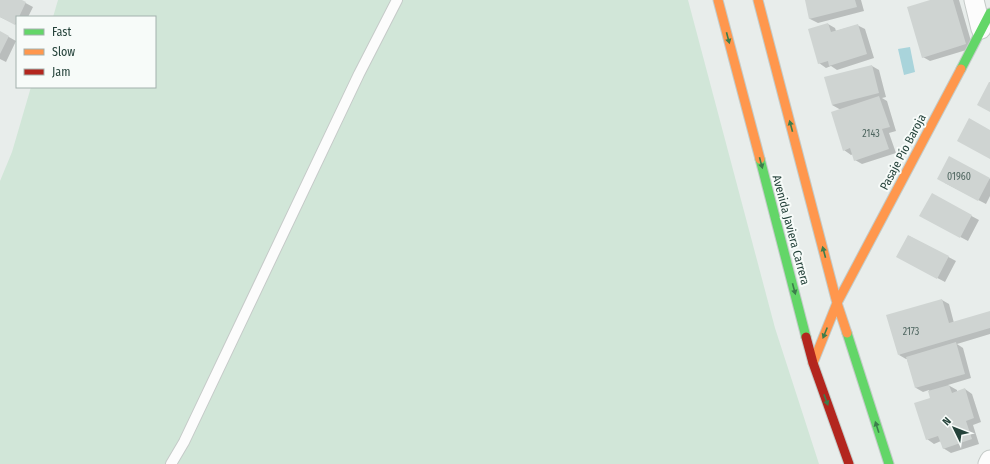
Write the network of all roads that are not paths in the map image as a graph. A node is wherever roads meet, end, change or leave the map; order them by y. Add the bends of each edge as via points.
1 (397, 0) edge
2 (718, 0) edge
3 (758, 0) edge
4 (974, 0) edge
5 (986, 21) edge
6 (837, 303) junction
7 (813, 363) junction
8 (990, 460) edge
9 (172, 464) edge
10 (849, 464) edge
11 (889, 464) edge
12 (988, 464) edge

1 - 9 lane
2 -> 7 main road, Avenida Javiera Carrera
6 -> 3 main road
4 - 5 street
5 - 6 main road, Pasaje Pío Baroja
6 -> 7 main road, Pasaje Pío Baroja
11 -> 6 main road
7 -> 10 main road, Avenida Javiera Carrera
8 - 12 street

